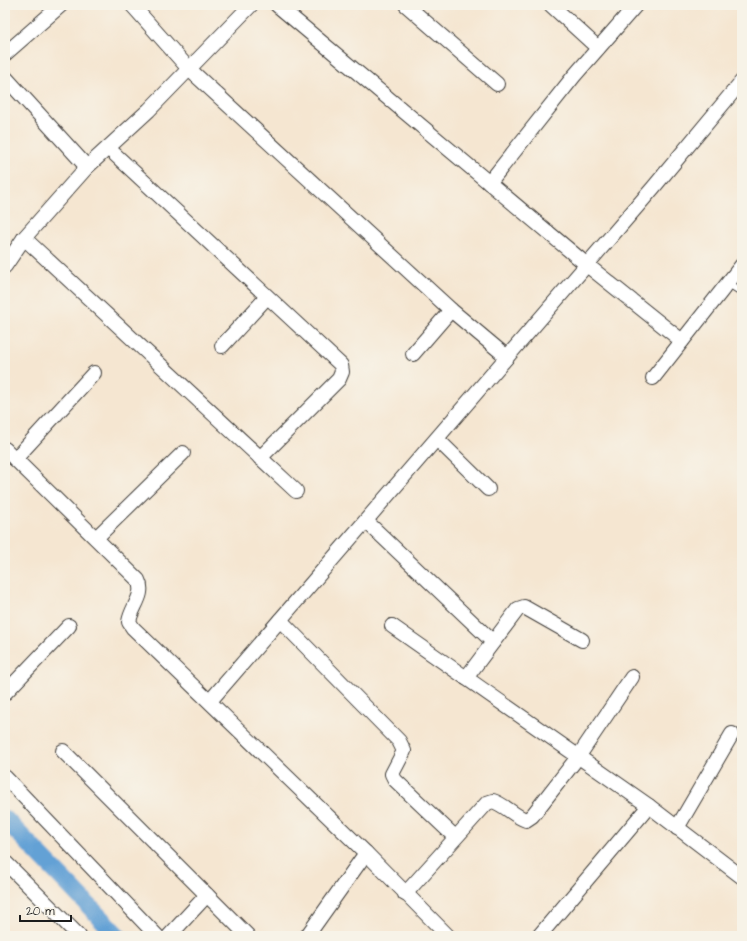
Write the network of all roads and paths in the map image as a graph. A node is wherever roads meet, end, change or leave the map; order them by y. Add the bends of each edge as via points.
1 (61, 5) edge
2 (132, 5) edge
3 (250, 5) edge
4 (277, 5) edge
5 (406, 5) edge
6 (551, 5) edge
7 (636, 5) edge
8 (598, 48) junction
9 (5, 54) edge
10 (189, 69) junction
11 (5, 76) edge
12 (742, 81) edge
13 (497, 84) dead end
14 (108, 148) junction
15 (87, 167) junction
16 (489, 183) junction
17 (24, 238) junction
18 (586, 265) junction
19 (742, 265) edge
20 (5, 266) edge
21 (728, 283) junction
22 (742, 292) edge
23 (267, 297) junction
24 (451, 310) junction
25 (682, 341) junction
26 (222, 346) dead end
27 (413, 354) dead end
28 (507, 357) junction
29 (94, 373) dead end
30 (653, 378) dead end
31 (437, 439) junction
32 (183, 453) dead end
33 (10, 454) edge
34 (260, 458) junction
35 (488, 489) dead end
36 (296, 491) dead end
37 (366, 520) junction
38 (96, 538) junction
39 (280, 620) junction
40 (68, 626) dead end
41 (392, 626) dead end
42 (582, 640) dead end
43 (493, 642) junction
44 (632, 677) dead end
45 (466, 678) junction
46 (5, 693) edge
47 (210, 701) junction
48 (732, 734) dead end
49 (62, 751) dead end
50 (578, 757) junction
51 (5, 777) edge
52 (649, 806) junction
53 (677, 828) junction
54 (455, 837) junction
55 (366, 854) junction
56 (5, 862) edge
57 (742, 877) edge
58 (405, 894) junction
59 (207, 895) junction
60 (79, 936) edge
61 (157, 936) edge
62 (169, 936) edge
63 (248, 936) edge
64 (307, 936) edge
65 (448, 936) edge
66 (539, 936) edge

1 - 9 street
2 - 10 street
3 - 10 street
4 - 16 street
5 - 13 street
6 - 8 street
7 - 8 street
8 - 16 street
10 - 14 street
10 - 24 street
11 - 15 street
12 - 18 street
14 - 15 street
14 - 23 street
15 - 17 street
16 - 18 street
17 - 20 street
17 - 34 street
18 - 25 street
18 - 28 street
19 - 21 street
21 - 22 lane
21 - 25 street
23 - 26 street
23 - 34 street via 341,366 342,372 339,379
24 - 27 street
24 - 28 street
25 - 30 street
28 - 31 street
29 - 33 street
31 - 35 street
31 - 37 street
32 - 38 street
33 - 38 street
34 - 36 street
37 - 39 street
37 - 43 street
38 - 47 street via 142,587 129,622
39 - 47 street
39 - 54 street via 403,746 404,751 392,774 395,780
40 - 46 street
41 - 45 street
42 - 43 street via 524,607 518,609
43 - 45 street
44 - 50 street
45 - 50 street
47 - 55 street
48 - 53 street
49 - 59 street
50 - 52 street
50 - 54 street via 532,816 526,820 493,801 487,803
51 - 61 street
52 - 53 street
52 - 66 street
53 - 57 street
54 - 58 street
55 - 58 street
55 - 64 street
56 - 60 street
58 - 65 street
59 - 62 street
59 - 63 street

